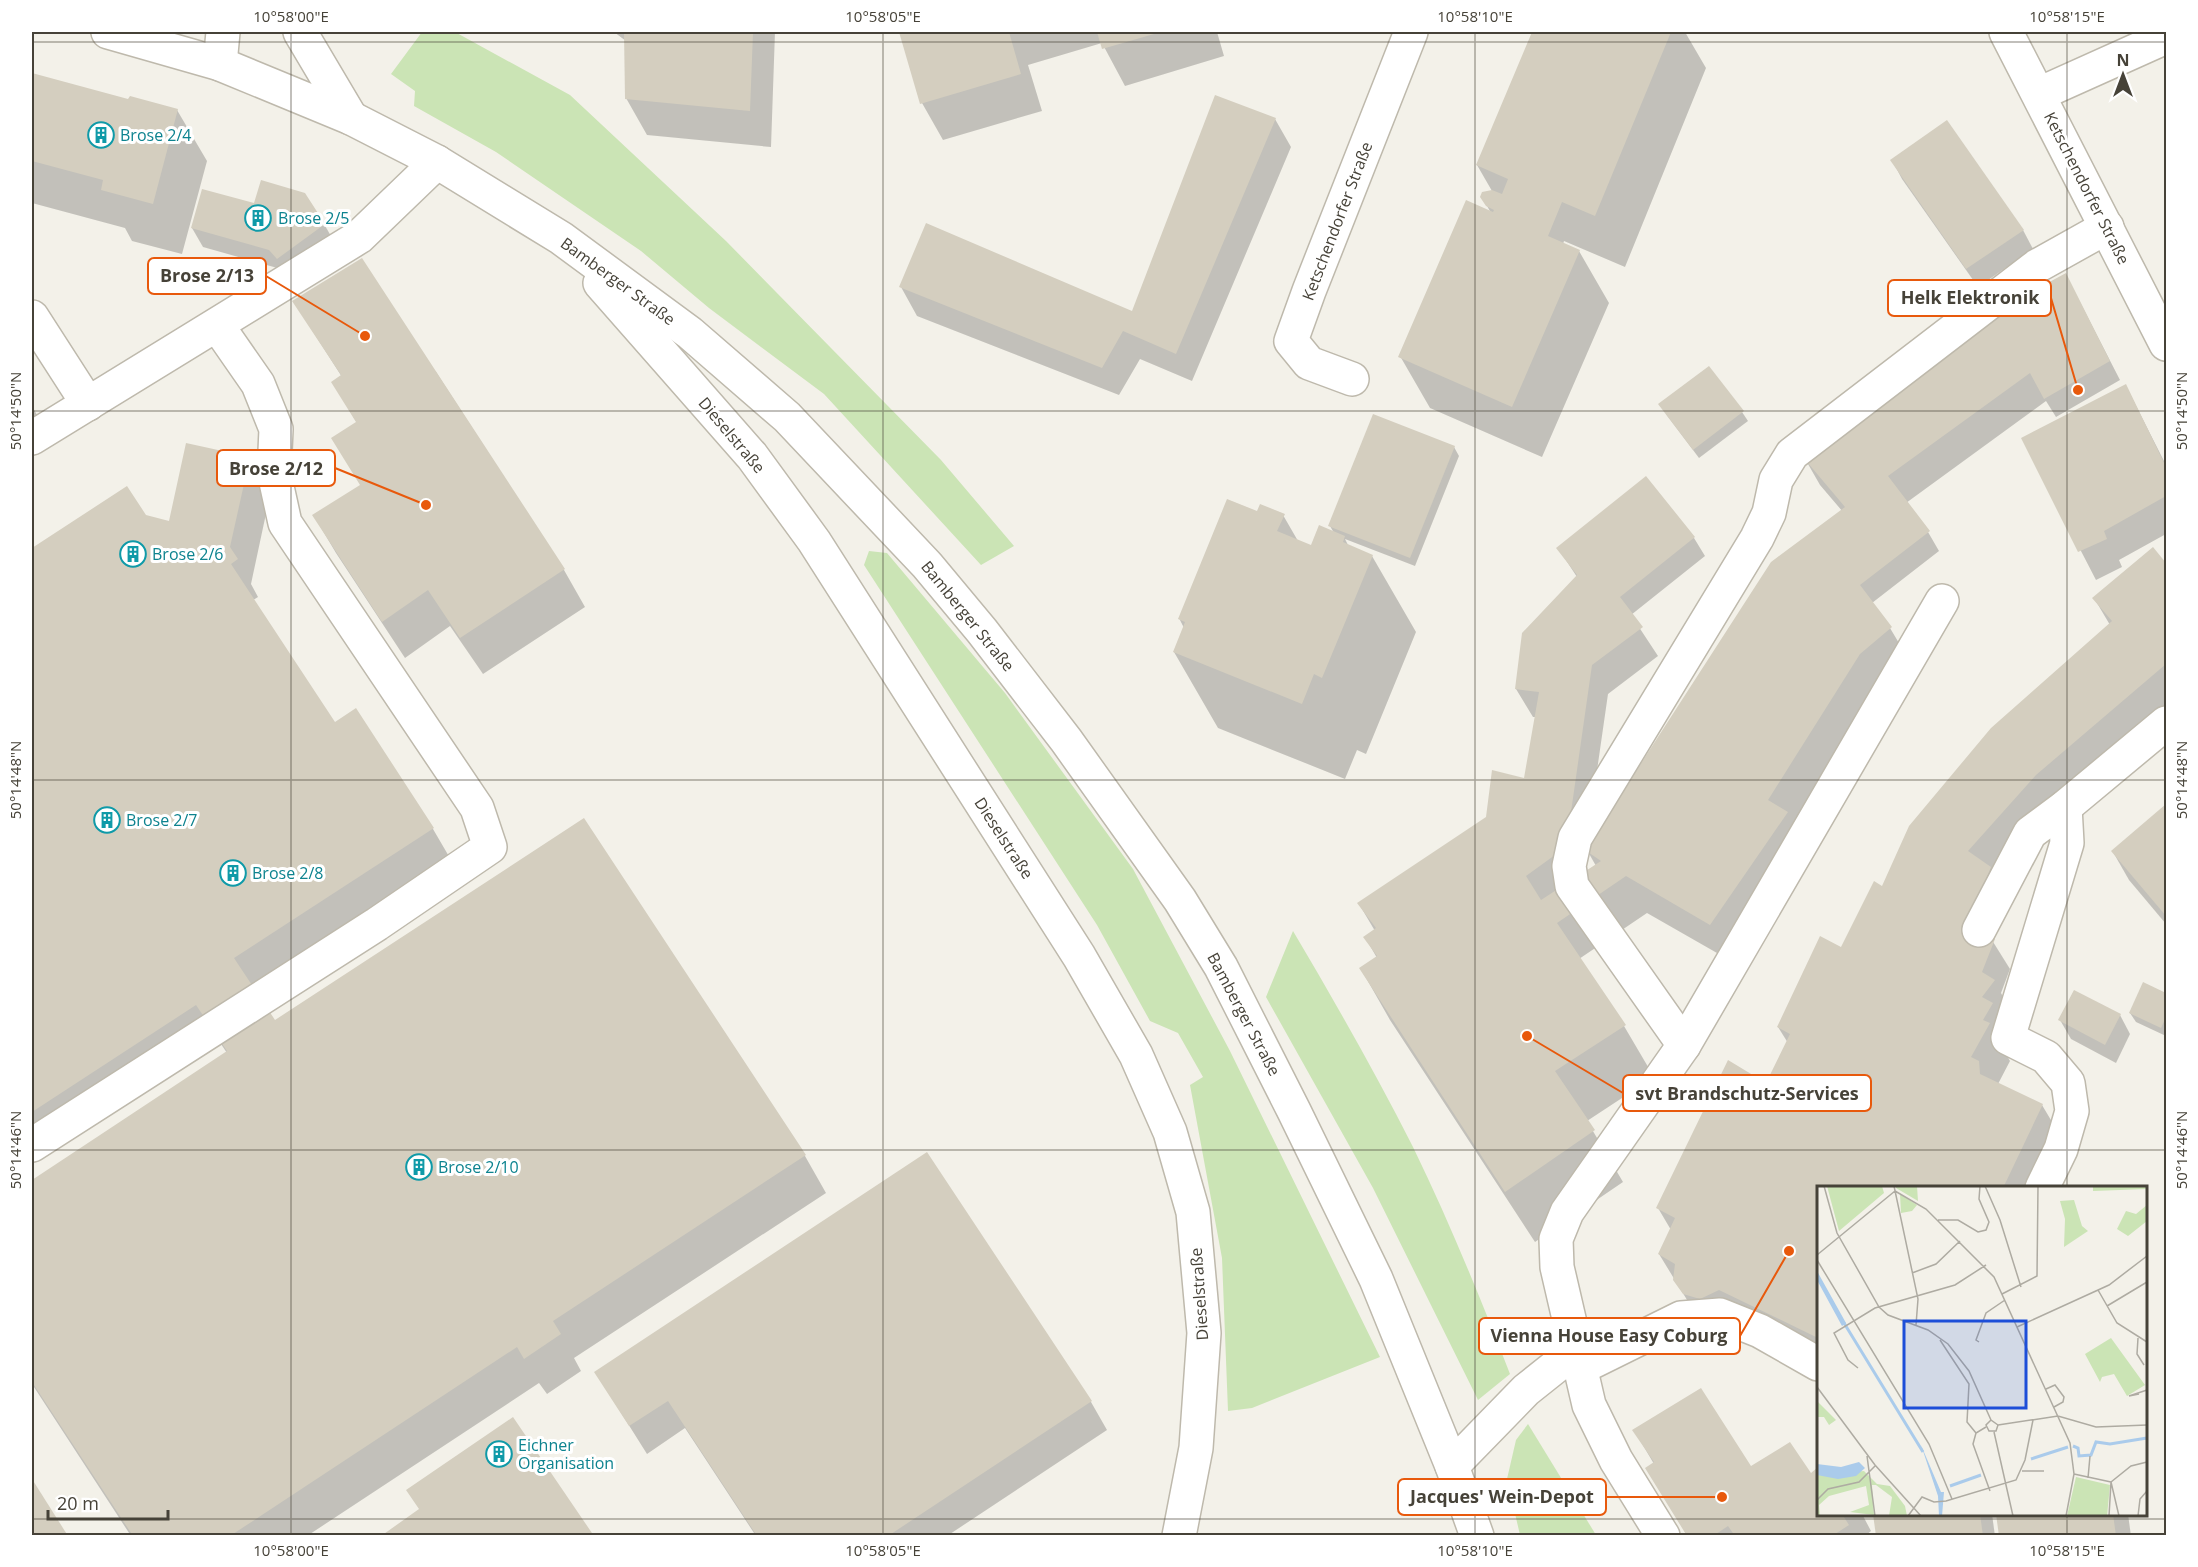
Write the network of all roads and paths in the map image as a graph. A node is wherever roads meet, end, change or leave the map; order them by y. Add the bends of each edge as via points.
1 (108, 32) edge
2 (223, 32) edge
3 (300, 32) edge
4 (1411, 32) edge
5 (2006, 32) edge
6 (2166, 37) edge
7 (220, 64) junction
8 (2039, 94) junction
9 (351, 118) junction
10 (437, 162) junction
11 (2107, 227) junction
12 (561, 238) junction
13 (32, 317) edge
14 (216, 325) junction
15 (2166, 344) edge
16 (1352, 379) dead end
17 (88, 404) junction
18 (32, 438) edge
19 (1941, 601) dead end
20 (2166, 723) edge
21 (2065, 807) junction
22 (1979, 930) dead end
23 (1684, 1045) junction
24 (32, 1145) edge
25 (2043, 1186) edge
26 (1577, 1360) junction
27 (1817, 1363) edge
28 (1452, 1466) junction
29 (1179, 1536) edge
30 (1477, 1536) edge
31 (1663, 1536) edge

1 - 7 street, Bamberger Straße
2 - 7 street
3 - 9 street
4 - 16 street, Ketschendorfer Straße via 1291,341 1309,363
5 - 8 street, Ketschendorfer Straße
6 - 8 street
7 - 9 street, Bamberger Straße
8 - 11 street, Ketschendorfer Straße
9 - 10 street, Bamberger Straße
10 - 12 street, Bamberger Straße
10 - 14 street via 359,237
11 - 15 street, Ketschendorfer Straße
11 - 23 street via 2037,266 1792,454 1776,480 1769,513 1757,538 1575,838 1569,866 1572,886
12 - 28 street, Bamberger Straße via 690,333 787,417 927,565 1066,740 1161,873 1221,967 1376,1279
12 - 29 street, Dieselstraße via 752,456 814,541 1079,956 1136,1055 1170,1132 1193,1212 1203,1333 1196,1448
13 - 17 street
14 - 17 street
14 - 24 street via 258,384 276,429 274,473 285,523 477,808 490,847
17 - 18 street
19 - 23 street
20 - 21 street
21 - 22 street via 2030,833
21 - 25 street via 2067,843 2008,1038 2046,1057 2068,1083 2072,1111 2061,1149
23 - 26 street via 1567,1212 1556,1239 1557,1267
26 - 27 street via 1682,1318 1720,1315 1760,1331
26 - 28 street via 1526,1390
26 - 31 street via 1588,1405 1616,1460
28 - 30 street, Bamberger Straße

